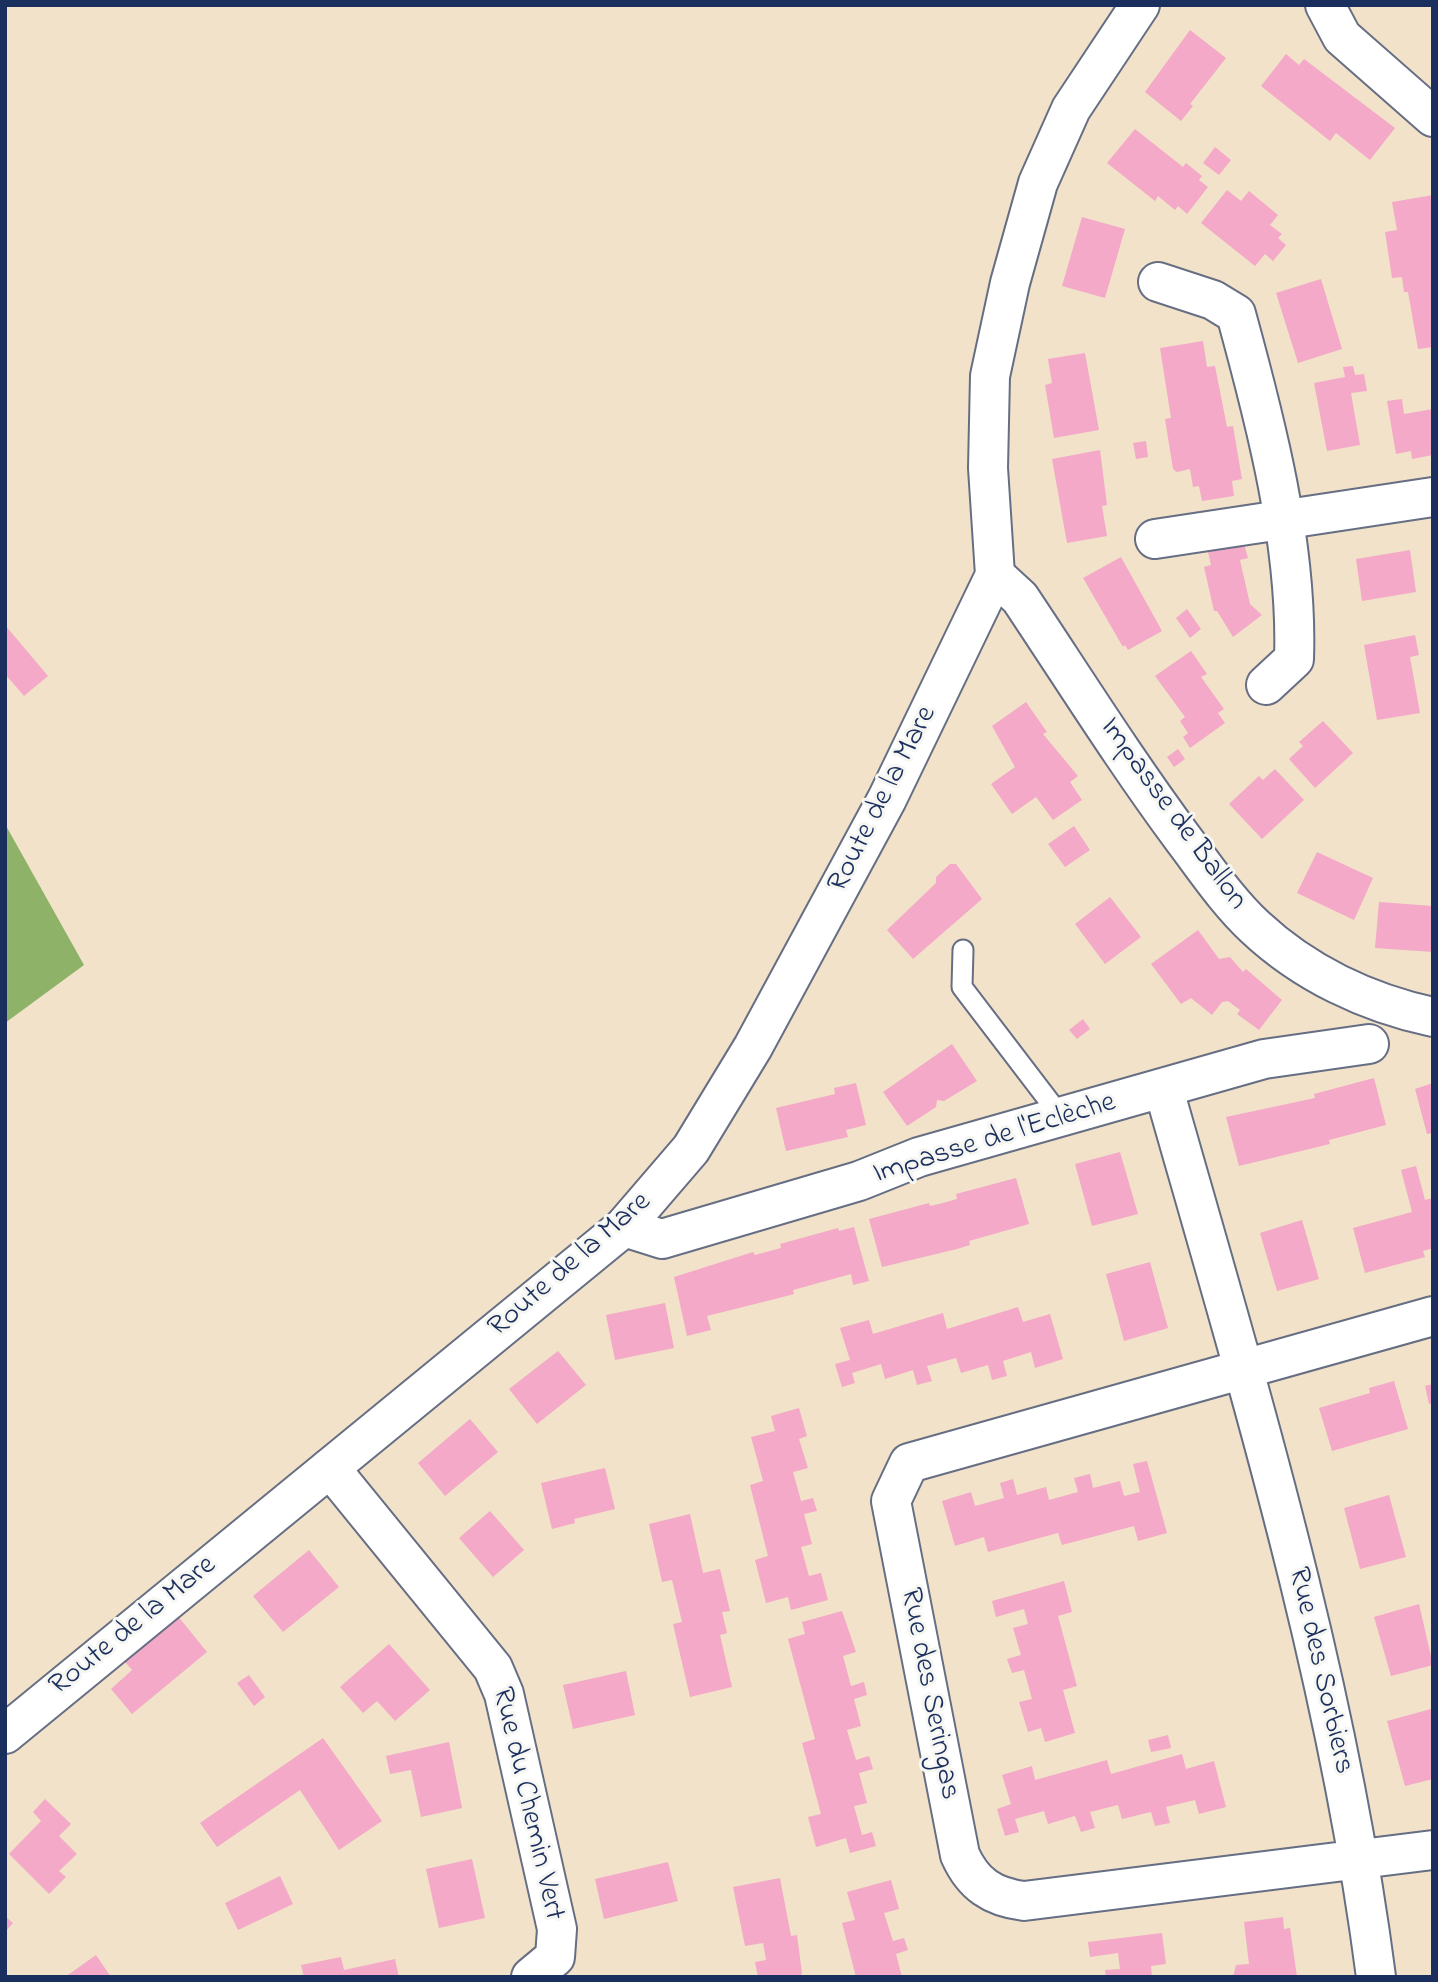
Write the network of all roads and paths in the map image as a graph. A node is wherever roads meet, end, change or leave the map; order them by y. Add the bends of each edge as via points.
1 (1140, 5) edge
2 (1325, 5) edge
3 (1433, 117) edge
4 (1158, 282) dead end
5 (1433, 497) edge
6 (1282, 519) junction
7 (1155, 539) dead end
8 (995, 575) junction
9 (1266, 685) dead end
10 (963, 950) dead end
11 (1433, 1017) edge
12 (1368, 1045) dead end
13 (1164, 1090) junction
14 (1062, 1118) junction
15 (624, 1227) junction
16 (1433, 1317) edge
17 (1243, 1368) junction
18 (330, 1468) junction
19 (5, 1734) edge
20 (1433, 1850) edge
21 (1360, 1859) junction
22 (531, 1977) edge
23 (1376, 1977) edge

1 - 8 street via 1071,109 1038,183 1010,283 990,376 988,468
2 - 3 street via 1342,37
4 - 6 street via 1213,300 1236,314 1258,395
5 - 6 street
6 - 7 street
6 - 9 street via 1296,607 1294,659
8 - 11 street, Impasse de Ballon via 1020,598 1155,802 1254,926 1343,989
8 - 15 street, Route de la Mare via 887,799 753,1047 691,1149
10 - 14 lane via 962,987
12 - 13 street, Impasse de l'Eclèche via 1264,1059
13 - 14 street, Impasse de l'Eclèche
13 - 17 street, Rue des Sorbiers
14 - 15 street, Impasse de l'Eclèche via 919,1157 859,1181 662,1239
15 - 18 street, Route de la Mare
16 - 17 street
17 - 21 street, Rue des Sorbiers via 1307,1608
17 - 21 street, Rue des Seringas via 909,1463 891,1501 960,1855 967,1871 990,1892 1024,1900
18 - 19 street, Route de la Mare
18 - 22 street, Rue du Chemin Vert via 493,1668 504,1694 557,1928 555,1957
20 - 21 street, Rue des Seringas
21 - 23 street, Rue des Sorbiers

